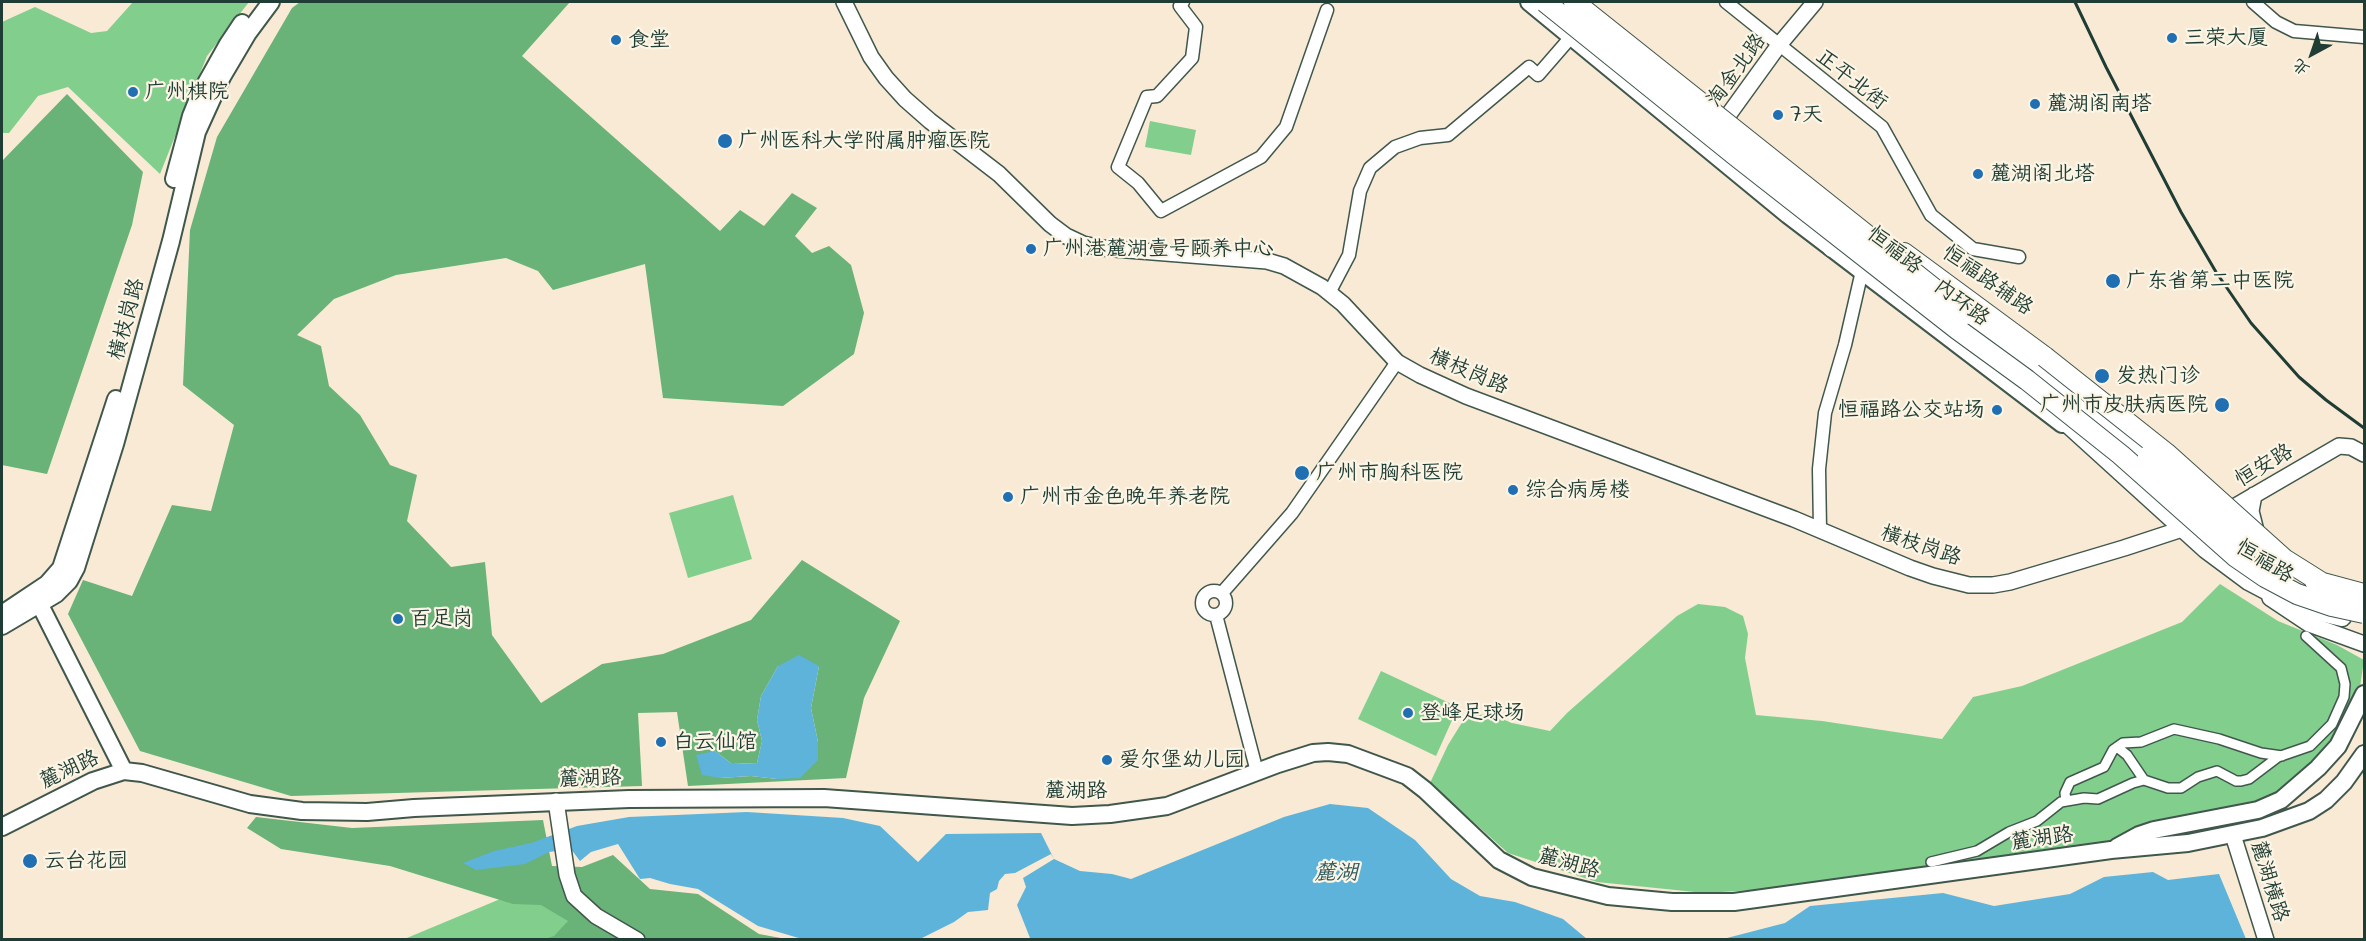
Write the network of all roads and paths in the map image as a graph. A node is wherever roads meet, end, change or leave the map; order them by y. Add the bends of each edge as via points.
1 (257, 2) edge
2 (271, 2) edge
3 (843, 2) edge
4 (1183, 2) edge
5 (1529, 2) edge
6 (1547, 2) edge
7 (1572, 2) edge
8 (1588, 2) edge
9 (1726, 2) edge
10 (1815, 2) edge
11 (2253, 2) edge
12 (1328, 10) dead end
13 (2364, 36) edge
14 (1571, 37) junction
15 (1779, 45) junction
16 (1721, 125) junction
17 (1860, 243) junction
18 (1832, 248) junction
19 (1904, 253) junction
20 (2019, 257) dead end
21 (1862, 271) junction
22 (1329, 293) junction
23 (1397, 362) junction
24 (2098, 453) junction
25 (2364, 454) edge
26 (2254, 495) junction
27 (2233, 508) junction
28 (2208, 520) junction
29 (2184, 528) junction
30 (1820, 529) junction
31 (2256, 531) junction
32 (2281, 554) junction
33 (2270, 570) junction
34 (2249, 582) junction
35 (2327, 586) junction
36 (2364, 586) edge
37 (1222, 593) junction
38 (2364, 594) edge
39 (37, 599) junction
40 (2364, 604) edge
41 (2364, 613) edge
42 (2, 614) edge
43 (1216, 615) junction
44 (2364, 620) edge
45 (2, 626) edge
46 (2306, 636) dead end
47 (2364, 644) edge
48 (2364, 694) edge
49 (2117, 747) junction
50 (2364, 754) edge
51 (2282, 756) junction
52 (124, 771) junction
53 (1257, 772) junction
54 (2145, 780) junction
55 (556, 801) junction
56 (2066, 801) junction
57 (2, 827) edge
58 (2233, 835) junction
59 (2111, 850) junction
60 (1931, 862) dead end
61 (637, 939) edge
62 (2266, 939) edge

1 - 39 main road, 横枝岗路 via 228,44 191,116 130,348 82,508 61,568
2 - 39 main road, 横枝岗路 via 234,57 203,117 115,444 76,568 64,588
3 - 22 street, 横枝岗路 via 871,57 905,99 999,174 1066,236 1102,248 1267,261 1302,275
4 - 12 street via 1180,6 1196,27 1192,58 1157,96 1147,97 1118,167 1138,183 1161,211 1261,157 1286,127
5 - 14 main road
6 - 16 main road, 恒福路
6 - 41 highway, 内环路, bridge via 1736,156 2121,455 2236,557 2297,594
7 - 16 main road, 恒福路
7 - 35 highway, 内环路, bridge via 2094,412 2248,544 2289,570
8 - 16 main road, 恒福路辅路
9 - 15 street, 正平北街
10 - 15 street, 淘金北路
11 - 13 street via 2276,22 2294,31
14 - 18 main road
14 - 22 street via 1538,75 1529,67 1448,135 1420,138 1395,147 1370,168 1360,191 1349,255
15 - 16 street, 淘金北路
15 - 20 street, 正平北街 via 1882,127 1931,215 1974,249
16 - 17 main road, 恒福路
16 - 19 main road, 恒福路辅路
17 - 18 main road
17 - 19 main road
17 - 24 main road, 恒福路 via 2003,365
17 - 28 main road, 恒福路 via 2086,411
18 - 21 main road
19 - 27 main road, 恒福路辅路 via 1947,278 2055,356 2149,432
19 - 35 highway, bridge via 2152,441 2284,560
21 - 24 main road
21 - 30 street via 1826,413 1819,469
22 - 23 street, 横枝岗路
23 - 30 street, 横枝岗路 via 1466,396
23 - 37 street via 1292,513
24 - 29 main road, 恒福路
25 - 26 street, 恒安路 via 2339,446
26 - 27 street, 恒安路
26 - 31 street via 2251,511
27 - 28 street, 恒安路
27 - 31 main road, 恒福路辅路
28 - 29 street, 恒安路
28 - 33 main road, 恒福路
29 - 30 street, 横枝岗路 via 2064,567 1982,586 1933,576
29 - 34 main road, 恒福路
31 - 32 main road, 恒福路辅路
32 - 33 street
32 - 36 main road, 恒福路辅路 via 2302,568
33 - 40 main road, 恒福路 via 2315,591
34 - 44 main road, 恒福路 via 2317,611
34 - 47 street via 2303,621
35 - 38 highway, 内环路, bridge
37 - 43 street via 1226,608
37 - 43 street via 1210,591 1203,599 1205,611
39 - 42 main road, 横枝岗路
39 - 45 main road, 横枝岗路
39 - 52 main road
43 - 53 street
46 - 51 street via 2341,668 2344,697 2332,723 2310,746
48 - 59 main road, 麓湖路 via 2338,746 2281,800 2258,810 2146,832
49 - 51 street via 2174,729
49 - 54 street
49 - 56 street via 2104,767 2070,782
50 - 58 main road, 麓湖路 via 2344,782 2309,811
51 - 54 street via 2241,781 2217,771 2181,788
52 - 55 main road, 麓湖路 via 250,804 302,811 367,812
52 - 57 main road, 麓湖路 via 93,781
53 - 55 main road, 麓湖路 via 1167,806 1101,815 824,798
53 - 59 main road, 麓湖路 via 1313,753 1348,754 1407,776 1514,870 1608,896 1672,902 1768,899
54 - 56 street via 2098,799
55 - 61 street via 574,896 596,916
56 - 60 street via 2037,821 1977,851
58 - 59 main road, 麓湖路
58 - 62 street, 麓湖横路

